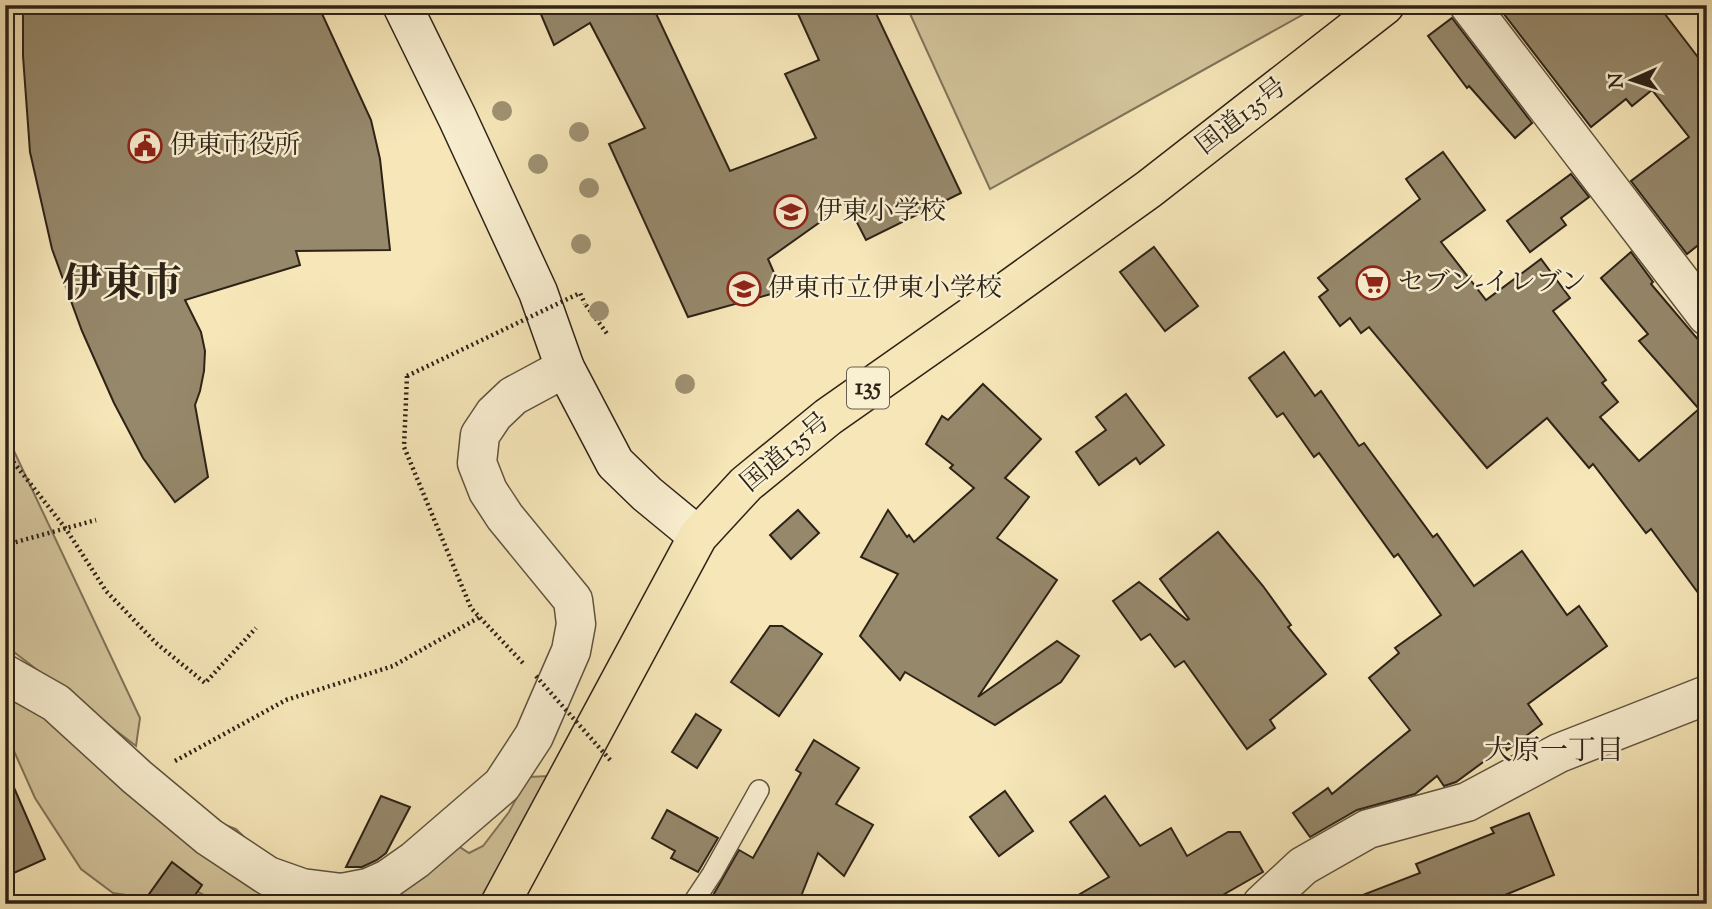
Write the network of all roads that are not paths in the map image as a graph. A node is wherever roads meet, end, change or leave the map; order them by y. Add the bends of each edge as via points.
1 (402, 5) edge
2 (1385, 5) edge
3 (1469, 5) edge
4 (1707, 316) edge
5 (565, 368) junction
6 (698, 536) junction
7 (5, 674) edge
8 (1707, 695) edge
9 (759, 790) dead end
10 (500, 904) edge
11 (692, 904) edge
12 (1262, 904) edge

1 - 5 street via 538,292
2 - 6 highway, 国道135号 / 135 via 1149,189 828,417 746,484
3 - 4 street
5 - 6 street via 615,463
5 - 7 street via 513,396 494,414 480,436 477,463 505,517 573,600 576,624 571,651 534,736 502,785 388,879 342,893 302,888 268,876 209,837 55,703
6 - 10 highway, 国道135号 / 135
8 - 12 street via 1559,752 1467,802 1368,829 1303,866
9 - 11 lane

